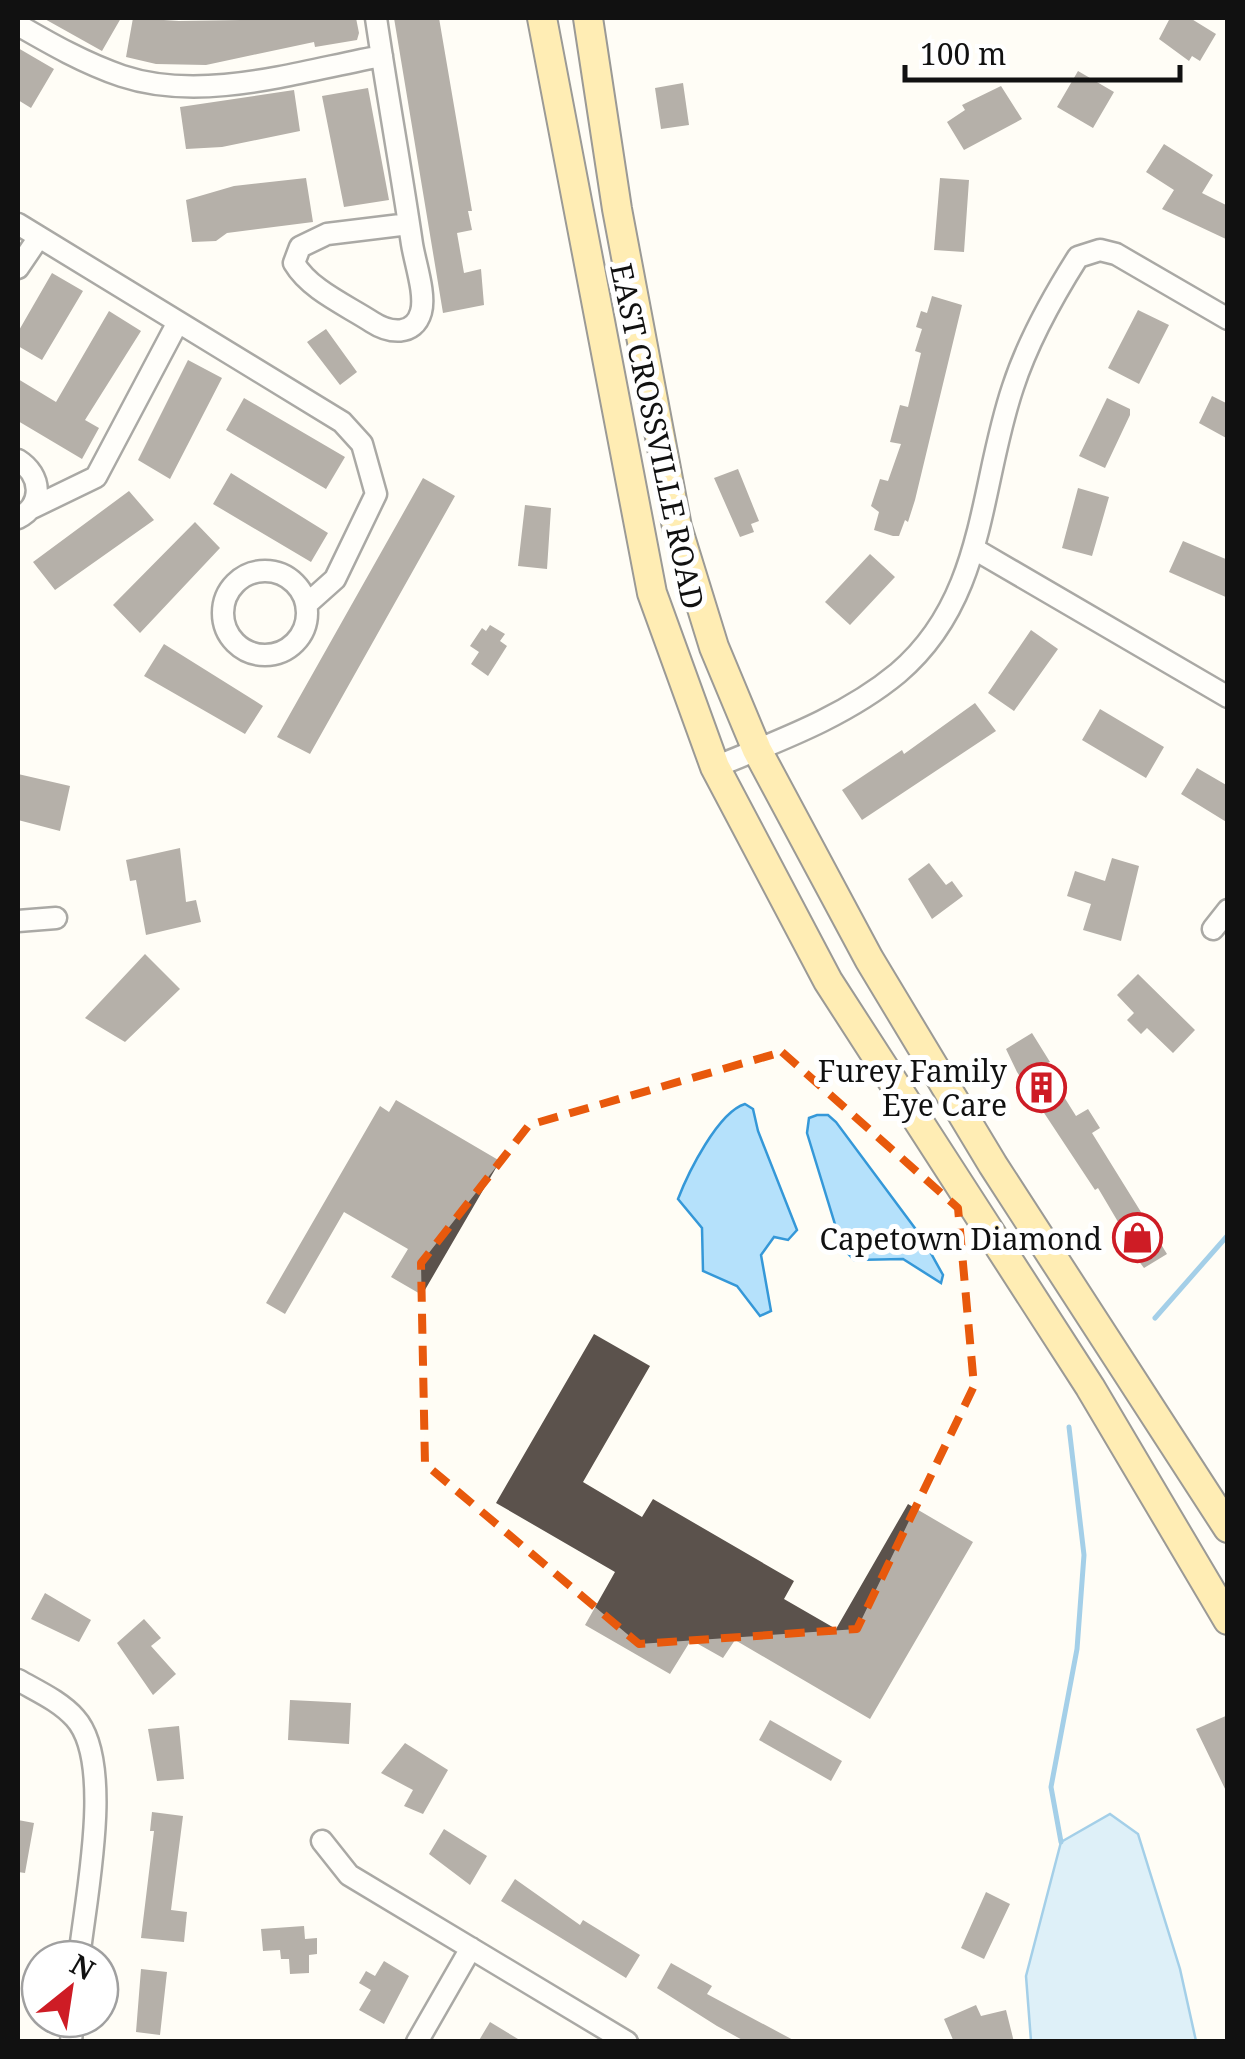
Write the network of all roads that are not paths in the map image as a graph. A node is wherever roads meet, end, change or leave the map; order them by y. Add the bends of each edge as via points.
1 (376, 18) edge
2 (542, 18) edge
3 (588, 18) edge
4 (18, 25) edge
5 (382, 56) junction
6 (18, 224) edge
7 (409, 224) junction
8 (40, 238) junction
9 (18, 268) edge
10 (1228, 319) edge
11 (178, 322) junction
12 (18, 460) edge
13 (25, 513) edge
14 (976, 550) junction
15 (306, 604) junction
16 (1228, 698) edge
17 (757, 750) junction
18 (714, 767) junction
19 (1228, 910) edge
20 (56, 918) dead end
21 (18, 922) edge
22 (1213, 929) dead end
23 (1228, 1528) edge
24 (1228, 1620) edge
25 (18, 1680) edge
26 (322, 1841) dead end
27 (81, 1939) edge
28 (471, 1948) junction
29 (417, 2042) edge
30 (626, 2042) edge

1 - 5 street
2 - 18 main road, EAST CROSSVILLE ROAD via 652,593
3 - 17 main road, EAST CROSSVILLE ROAD via 677,527 714,647
4 - 5 street via 110,71 176,85 222,84
5 - 7 street
6 - 8 street
7 - 7 street via 422,310 415,326 402,332 382,328 302,278 294,263 300,246 321,236
8 - 9 street
8 - 11 street
10 - 14 street via 1116,254 1100,250 1078,257 1032,338 1012,390
11 - 13 street via 96,476
11 - 15 street via 342,422 362,444 376,494 334,579
12 - 13 street via 36,480
14 - 16 street
14 - 17 street via 946,614 899,672 852,706
15 - 15 street via 289,578 258,571 231,588 224,620 242,647 273,654 300,636
17 - 18 street
17 - 23 main road, EAST CROSSVILLE ROAD via 888,991
18 - 24 main road, EAST CROSSVILLE ROAD via 828,982 1090,1387
19 - 22 street
20 - 21 street
25 - 27 street via 75,1718 93,1748 97,1782
26 - 28 street via 349,1875
28 - 29 street
28 - 30 street

